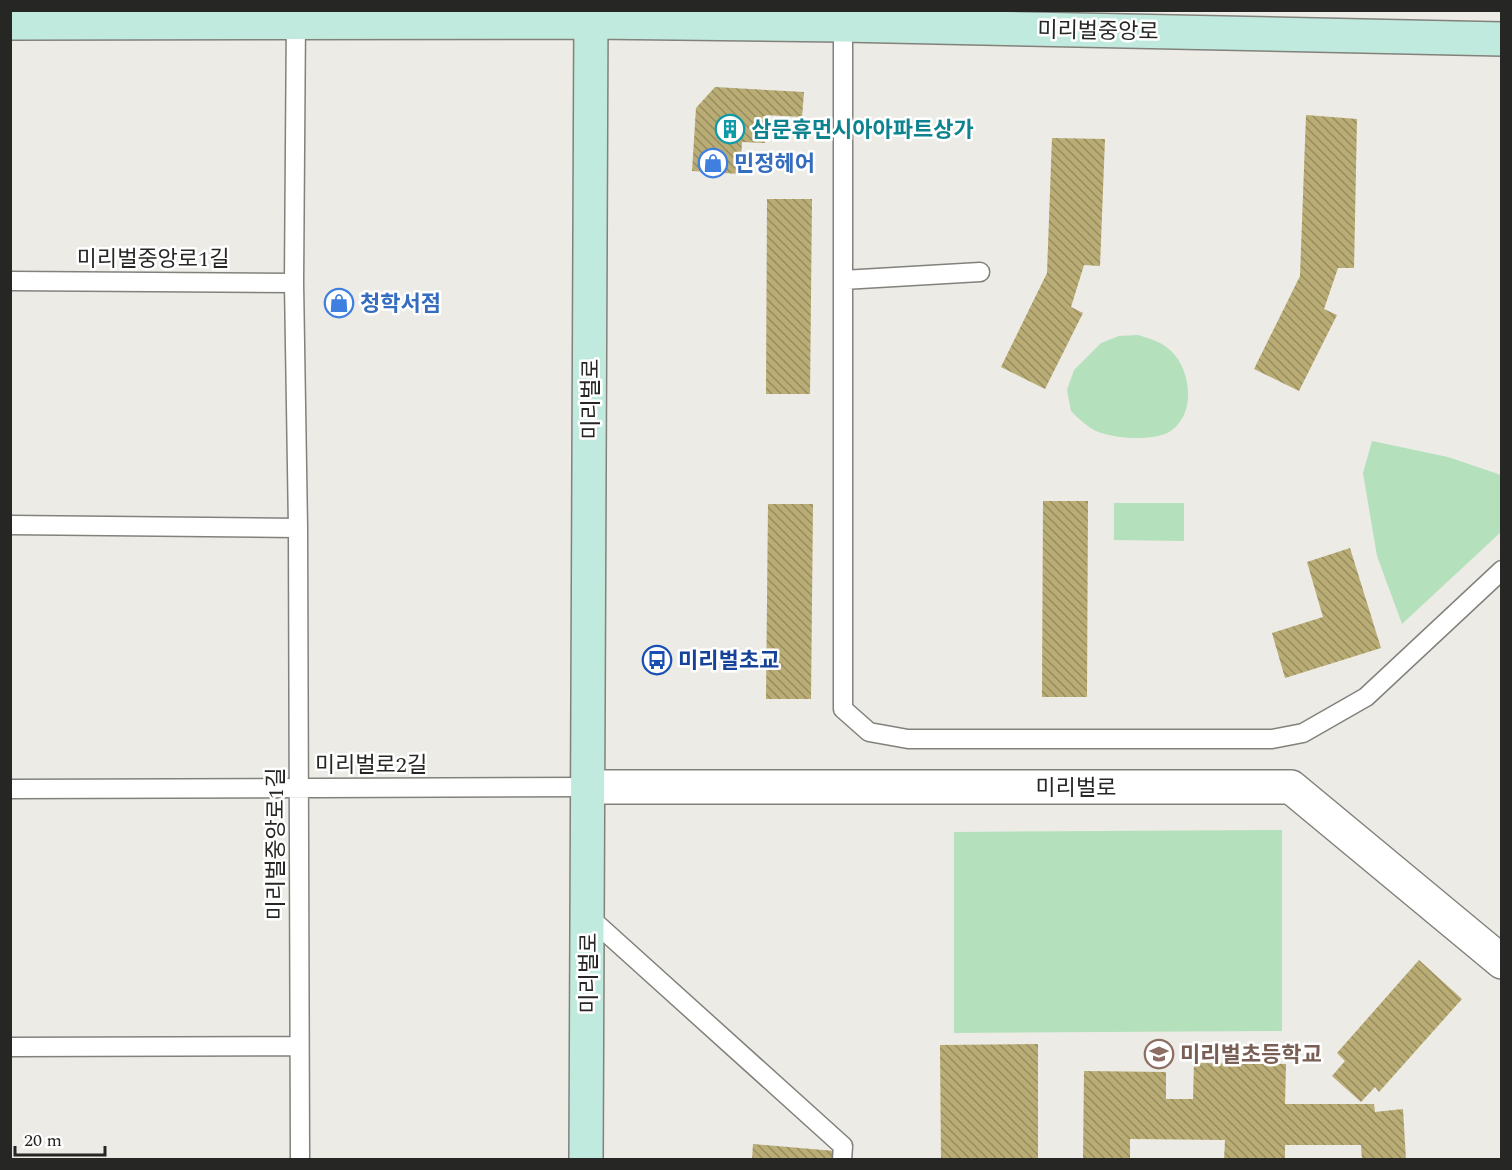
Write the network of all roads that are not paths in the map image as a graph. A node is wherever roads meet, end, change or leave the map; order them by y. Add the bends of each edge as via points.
1 (591, 16) edge
2 (296, 17) edge
3 (10, 23) edge
4 (843, 25) junction
5 (1502, 39) edge
6 (980, 272) dead end
7 (843, 280) junction
8 (10, 281) edge
9 (294, 284) junction
10 (10, 525) edge
11 (298, 528) junction
12 (1502, 570) edge
13 (588, 787) junction
14 (298, 788) junction
15 (10, 789) edge
16 (588, 916) junction
17 (1502, 962) edge
18 (299, 1046) junction
19 (10, 1047) edge
20 (300, 1160) edge
21 (586, 1160) edge
22 (842, 1160) edge

1 - 2 street, 미리벌중앙로
1 - 4 street, 미리벌중앙로
1 - 13 street, 미리벌로
2 - 3 street, 미리벌중앙로
2 - 9 lane, 미리벌중앙로1길
4 - 5 street, 미리벌중앙로
4 - 7 lane
6 - 7 lane
7 - 12 lane via 843,709 869,732 908,739 1272,739 1303,733 1366,697
8 - 9 lane, 미리벌중앙로1길
9 - 11 lane, 미리벌중앙로1길
10 - 11 lane
11 - 14 lane, 미리벌중앙로1길
13 - 14 lane, 미리벌로2길
13 - 16 street, 미리벌로
13 - 17 street, 미리벌로 via 1291,787
14 - 15 lane, 미리벌로2길
14 - 18 lane, 미리벌중앙로1길
16 - 21 street, 미리벌로
16 - 22 lane via 843,1146
18 - 19 lane
18 - 20 lane, 미리벌중앙로1길

